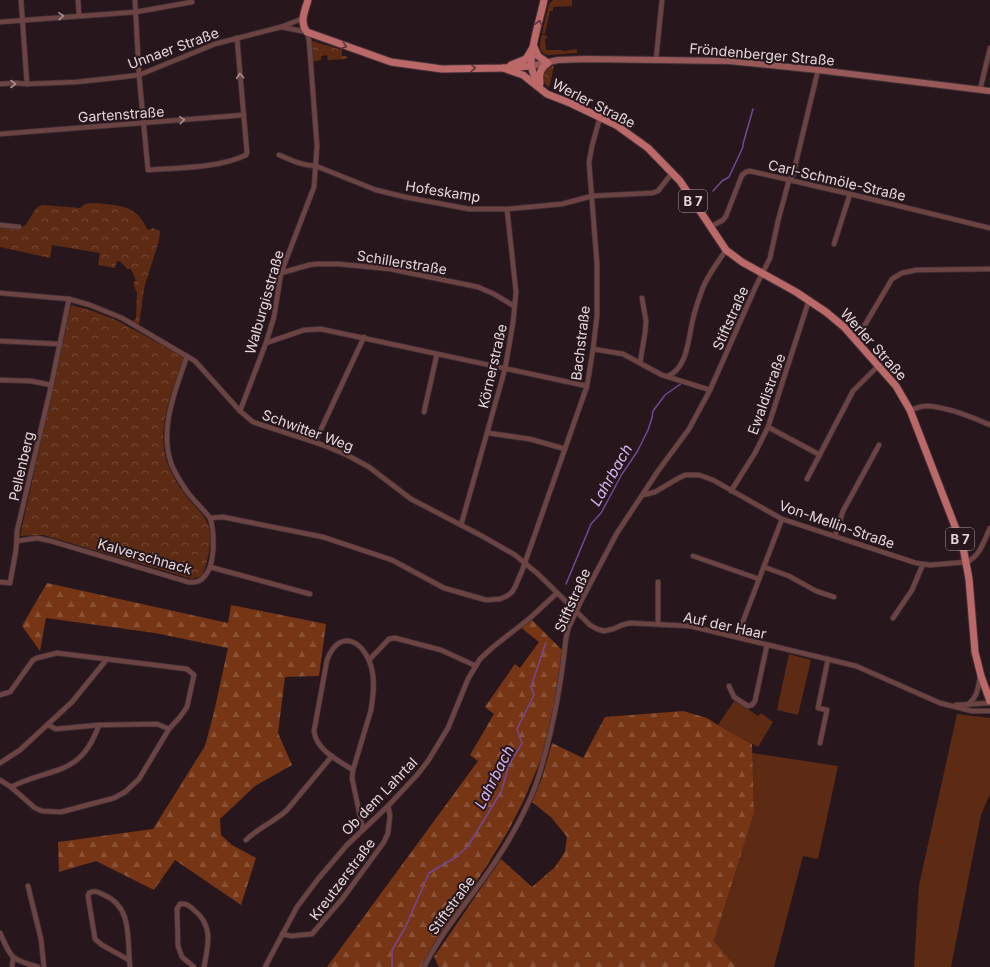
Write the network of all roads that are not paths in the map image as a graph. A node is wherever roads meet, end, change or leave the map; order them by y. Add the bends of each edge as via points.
1 (21, 0) edge
2 (78, 0) edge
3 (136, 0) edge
4 (308, 0) edge
5 (544, 0) edge
6 (662, 0) edge
7 (192, 2) dead end
8 (136, 12) junction
9 (79, 15) junction
10 (303, 17) junction
11 (22, 20) junction
12 (0, 22) edge
13 (281, 27) junction
14 (307, 32) junction
15 (237, 38) junction
16 (534, 46) junction
17 (990, 48) edge
18 (656, 59) junction
19 (548, 63) junction
20 (531, 66) junction
21 (503, 68) junction
22 (818, 70) junction
23 (139, 74) junction
24 (0, 84) edge
25 (27, 84) junction
26 (541, 89) junction
27 (980, 90) junction
28 (990, 91) edge
29 (244, 115) junction
30 (600, 117) junction
31 (143, 123) junction
32 (0, 134) edge
33 (279, 155) dead end
34 (316, 166) junction
35 (672, 173) junction
36 (789, 180) junction
37 (850, 194) junction
38 (592, 196) junction
39 (507, 209) junction
40 (0, 225) edge
41 (19, 227) dead end
42 (710, 227) junction
43 (990, 228) edge
44 (834, 244) dead end
45 (726, 250) junction
46 (990, 270) edge
47 (281, 273) junction
48 (763, 273) junction
49 (0, 293) edge
50 (642, 298) dead end
51 (69, 299) junction
52 (809, 300) junction
53 (514, 306) junction
54 (364, 337) junction
55 (856, 340) junction
56 (0, 341) edge
57 (266, 343) junction
58 (60, 344) junction
59 (593, 349) junction
60 (437, 354) junction
61 (187, 356) junction
62 (640, 363) junction
63 (879, 365) junction
64 (505, 368) junction
65 (668, 376) junction
66 (0, 380) edge
67 (51, 385) junction
68 (586, 386) junction
69 (710, 390) junction
70 (910, 410) junction
71 (240, 411) junction
72 (424, 412) dead end
73 (990, 426) edge
74 (768, 427) junction
75 (488, 433) junction
76 (315, 442) junction
77 (879, 445) dead end
78 (565, 449) junction
79 (820, 455) junction
80 (807, 479) dead end
81 (731, 491) junction
82 (643, 495) junction
83 (210, 518) junction
84 (782, 520) junction
85 (461, 525) junction
86 (990, 528) edge
87 (835, 536) junction
88 (17, 541) junction
89 (693, 556) dead end
90 (525, 562) junction
91 (966, 562) junction
92 (923, 564) junction
93 (210, 567) junction
94 (764, 567) junction
95 (759, 579) junction
96 (0, 582) edge
97 (658, 582) dead end
98 (557, 592) junction
99 (310, 594) dead end
100 (834, 597) dead end
101 (576, 611) junction
102 (893, 618) dead end
103 (658, 624) junction
104 (737, 637) junction
105 (767, 645) junction
106 (107, 659) junction
107 (828, 659) junction
108 (369, 660) junction
109 (476, 666) junction
110 (981, 676) junction
111 (728, 686) dead end
112 (0, 695) edge
113 (990, 702) edge
114 (948, 705) junction
115 (967, 705) junction
116 (990, 711) edge
117 (48, 725) junction
118 (99, 725) junction
119 (169, 729) junction
120 (820, 743) dead end
121 (332, 756) junction
122 (0, 763) edge
123 (353, 770) junction
124 (0, 780) edge
125 (11, 787) junction
126 (388, 806) junction
127 (363, 830) junction
128 (246, 840) dead end
129 (28, 886) dead end
130 (0, 933) edge
131 (282, 934) junction
132 (13, 958) junction
133 (129, 960) junction
134 (12, 967) edge
135 (38, 967) edge
136 (44, 967) edge
137 (130, 967) edge
138 (194, 967) edge
139 (204, 967) edge
140 (265, 967) edge
141 (424, 967) edge

1 - 11 street
2 - 9 street
3 - 8 street
4 - 10 main road
16 -> 5 main road
6 - 18 street
7 - 8 street
8 - 9 street
8 - 23 street
11 -> 9 street
10 - 13 street, Unnaer Straße
10 - 14 main road
11 - 12 street
11 - 25 street
13 - 14 street, Unnaer Straße
13 - 15 street, Unnaer Straße
14 -> 21 main road, Werler Straße via 391,62 442,69
14 - 34 street, Walburgisstraße via 317,146
15 - 23 street, Unnaer Straße via 193,52
29 -> 15 street
16 - 19 main road via 538,56
16 - 20 main road
16 - 21 main road via 526,59
17 - 27 street
18 - 19 main road, Fröndenberger Straße via 558,60
18 - 22 main road, Fröndenberger Straße via 729,61
19 - 20 main road, Fröndenberger Straße
19 - 26 main road via 539,73
20 - 21 main road, Werler Straße
20 - 26 main road, Werler Straße
21 - 26 main road, Werler Straße / B 7 via 523,75
22 - 27 main road, Fröndenberger Straße
22 - 36 street, Stiftstraße via 793,175
23 - 25 street, Unnaer Straße via 105,80
23 - 31 street
24 -> 25 street, Unnaer Straße
26 - 30 main road, Werler Straße / B 7
27 - 28 main road, Fröndenberger Straße
31 -> 29 street, Gartenstraße
29 - 31 street via 247,153 244,156 211,165 148,170
30 - 35 main road, Werler Straße / B 7 via 648,148
30 - 38 street, Bachstraße via 589,162
31 - 32 street, Gartenstraße
33 - 34 street, Hofeskamp via 291,161
34 - 39 street, Hofeskamp via 376,190 405,197 469,209
34 - 47 street, Walburgisstraße via 314,187
35 - 38 street, Hofeskamp via 658,191 652,193
35 - 42 main road, Werler Straße / B 7
36 - 37 street, Carl-Schmöle-Straße
36 - 42 street, Carl-Schmöle-Straße via 746,172 742,175 726,216
36 - 48 street, Stiftstraße via 770,258
37 - 43 street, Carl-Schmöle-Straße
37 - 44 street
38 - 39 street, Hofeskamp via 562,204
38 - 59 street, Bachstraße via 597,264 597,316
39 - 53 street, Körnerstraße via 516,292
40 - 41 street
42 - 45 main road, Werler Straße / B 7
45 - 48 main road, Werler Straße / B 7
45 - 65 street via 702,289 683,360 674,374
46 - 55 street via 916,270 895,276
47 - 53 street, Schillerstraße via 317,264 390,269 478,287
47 - 57 street, Walburgisstraße via 274,317
48 - 52 main road, Werler Straße / B 7
48 - 69 street, Stiftstraße
49 - 51 street, Schwitter Weg
50 - 62 street via 646,321
51 - 58 street, Pellenberg
51 - 61 street, Schwitter Weg via 115,314
52 - 55 main road, Werler Straße / B 7 via 836,320
52 - 74 street, Ewaldistraße
53 - 64 street, Körnerstraße
54 - 57 street via 313,328
54 - 60 street
54 - 76 street
55 - 63 main road, Werler Straße / B 7
56 - 58 street
57 - 71 street, Walburgisstraße
58 - 67 street, Pellenberg
59 - 62 street via 623,354
59 - 68 street, Bachstraße
60 - 64 street
60 - 72 street
61 - 71 street, Schwitter Weg
61 - 83 street via 170,413 168,446 175,472 188,493
62 - 65 street
63 - 70 main road, Werler Straße / B 7 via 896,386
63 - 79 street via 852,392
64 - 68 street
64 - 75 street, Körnerstraße
65 - 69 street
66 - 67 street via 31,381
67 - 88 street, Pellenberg via 17,531
68 - 78 street, Bachstraße
69 - 82 street, Stiftstraße via 689,429
70 - 73 street via 925,406 933,407
70 - 91 main road, Werler Straße / B 7 via 957,530
71 - 76 street, Schwitter Weg via 260,425
74 - 79 street
74 - 81 street, Ewaldistraße
75 - 78 street via 530,439
75 - 85 street, Körnerstraße
76 - 85 street, Schwitter Weg via 348,455 411,499
77 - 87 street via 842,511
78 - 90 street, Bachstraße
79 - 80 street
81 - 82 street, Von-Mellin-Straße via 705,476 692,474
81 - 84 street, Von-Mellin-Straße
82 - 101 street, Stiftstraße via 617,533
83 - 90 street, Bachstraße via 223,517 323,537 392,560 444,588 486,600 500,599 512,592
83 - 93 street, Kalverschnack via 214,542
84 - 87 street, Von-Mellin-Straße
84 - 94 street
85 - 90 street, Schwitter Weg
86 - 91 street via 977,555
87 - 92 street, Von-Mellin-Straße
88 - 93 street, Kalverschnack via 37,538 60,543 192,582 199,582 204,578
88 - 96 street, Pellenberg via 10,583
89 - 95 street
90 - 98 street, Schwitter Weg
91 - 92 street, Von-Mellin-Straße
91 - 110 main road, Werler Straße / B 7 via 974,643
92 - 102 street via 912,590
93 - 99 street
94 - 95 street
94 - 100 street
95 - 104 street
97 - 103 street
98 - 101 street, Schwitter Weg
98 - 109 street, Ob dem Lahrtal via 530,618 493,647
101 - 103 street, Auf der Haar via 594,628 601,630 630,623
101 - 141 street, Stiftstraße via 567,634 556,712 539,776 519,820 496,861 439,940
103 - 104 street, Auf der Haar via 690,626
104 - 105 street, Auf der Haar
105 - 107 street, Auf der Haar
105 - 111 street via 752,705 748,706 734,697
106 - 112 street via 57,653 35,659 10,692
106 - 117 street via 72,702
106 - 119 street via 187,669 194,675 186,707
107 - 114 street, Auf der Haar via 867,670 931,700
107 - 120 street via 818,708 827,710
108 - 109 street via 391,638 441,650
108 - 121 street via 357,643 347,640 339,642 327,660 314,731 317,741
108 - 123 street via 373,679 372,702
109 - 126 street, Ob dem Lahrtal via 437,747 417,775
110 - 113 main road, Werler Straße / B 7
110 - 115 street via 977,694
113 - 115 street, Auf der Haar
114 - 115 street, Auf der Haar
114 - 116 street, Auf der Haar via 972,711
117 - 118 street via 56,729
117 - 122 street via 20,750
118 - 119 street via 157,724
118 - 125 street via 88,749 74,763
119 - 125 street via 139,779 114,798 61,812 42,811
121 - 123 street
121 - 128 street via 287,810
123 - 127 street via 352,778
124 - 125 street
126 - 127 street, Ob dem Lahrtal
126 - 131 street, Kreutzerstraße via 390,816 387,836 343,898 312,934
127 - 131 street, Ob dem Lahrtal via 318,879 297,907
129 - 136 street via 41,939
130 - 132 street
131 - 140 street, Ob dem Lahrtal
132 - 134 street
132 - 135 street
133 - 133 street via 126,920 122,909 106,895 96,891 89,893 95,939
133 - 137 street
138 - 139 street via 182,957 178,946 177,909 182,903 191,907 204,920 208,937

